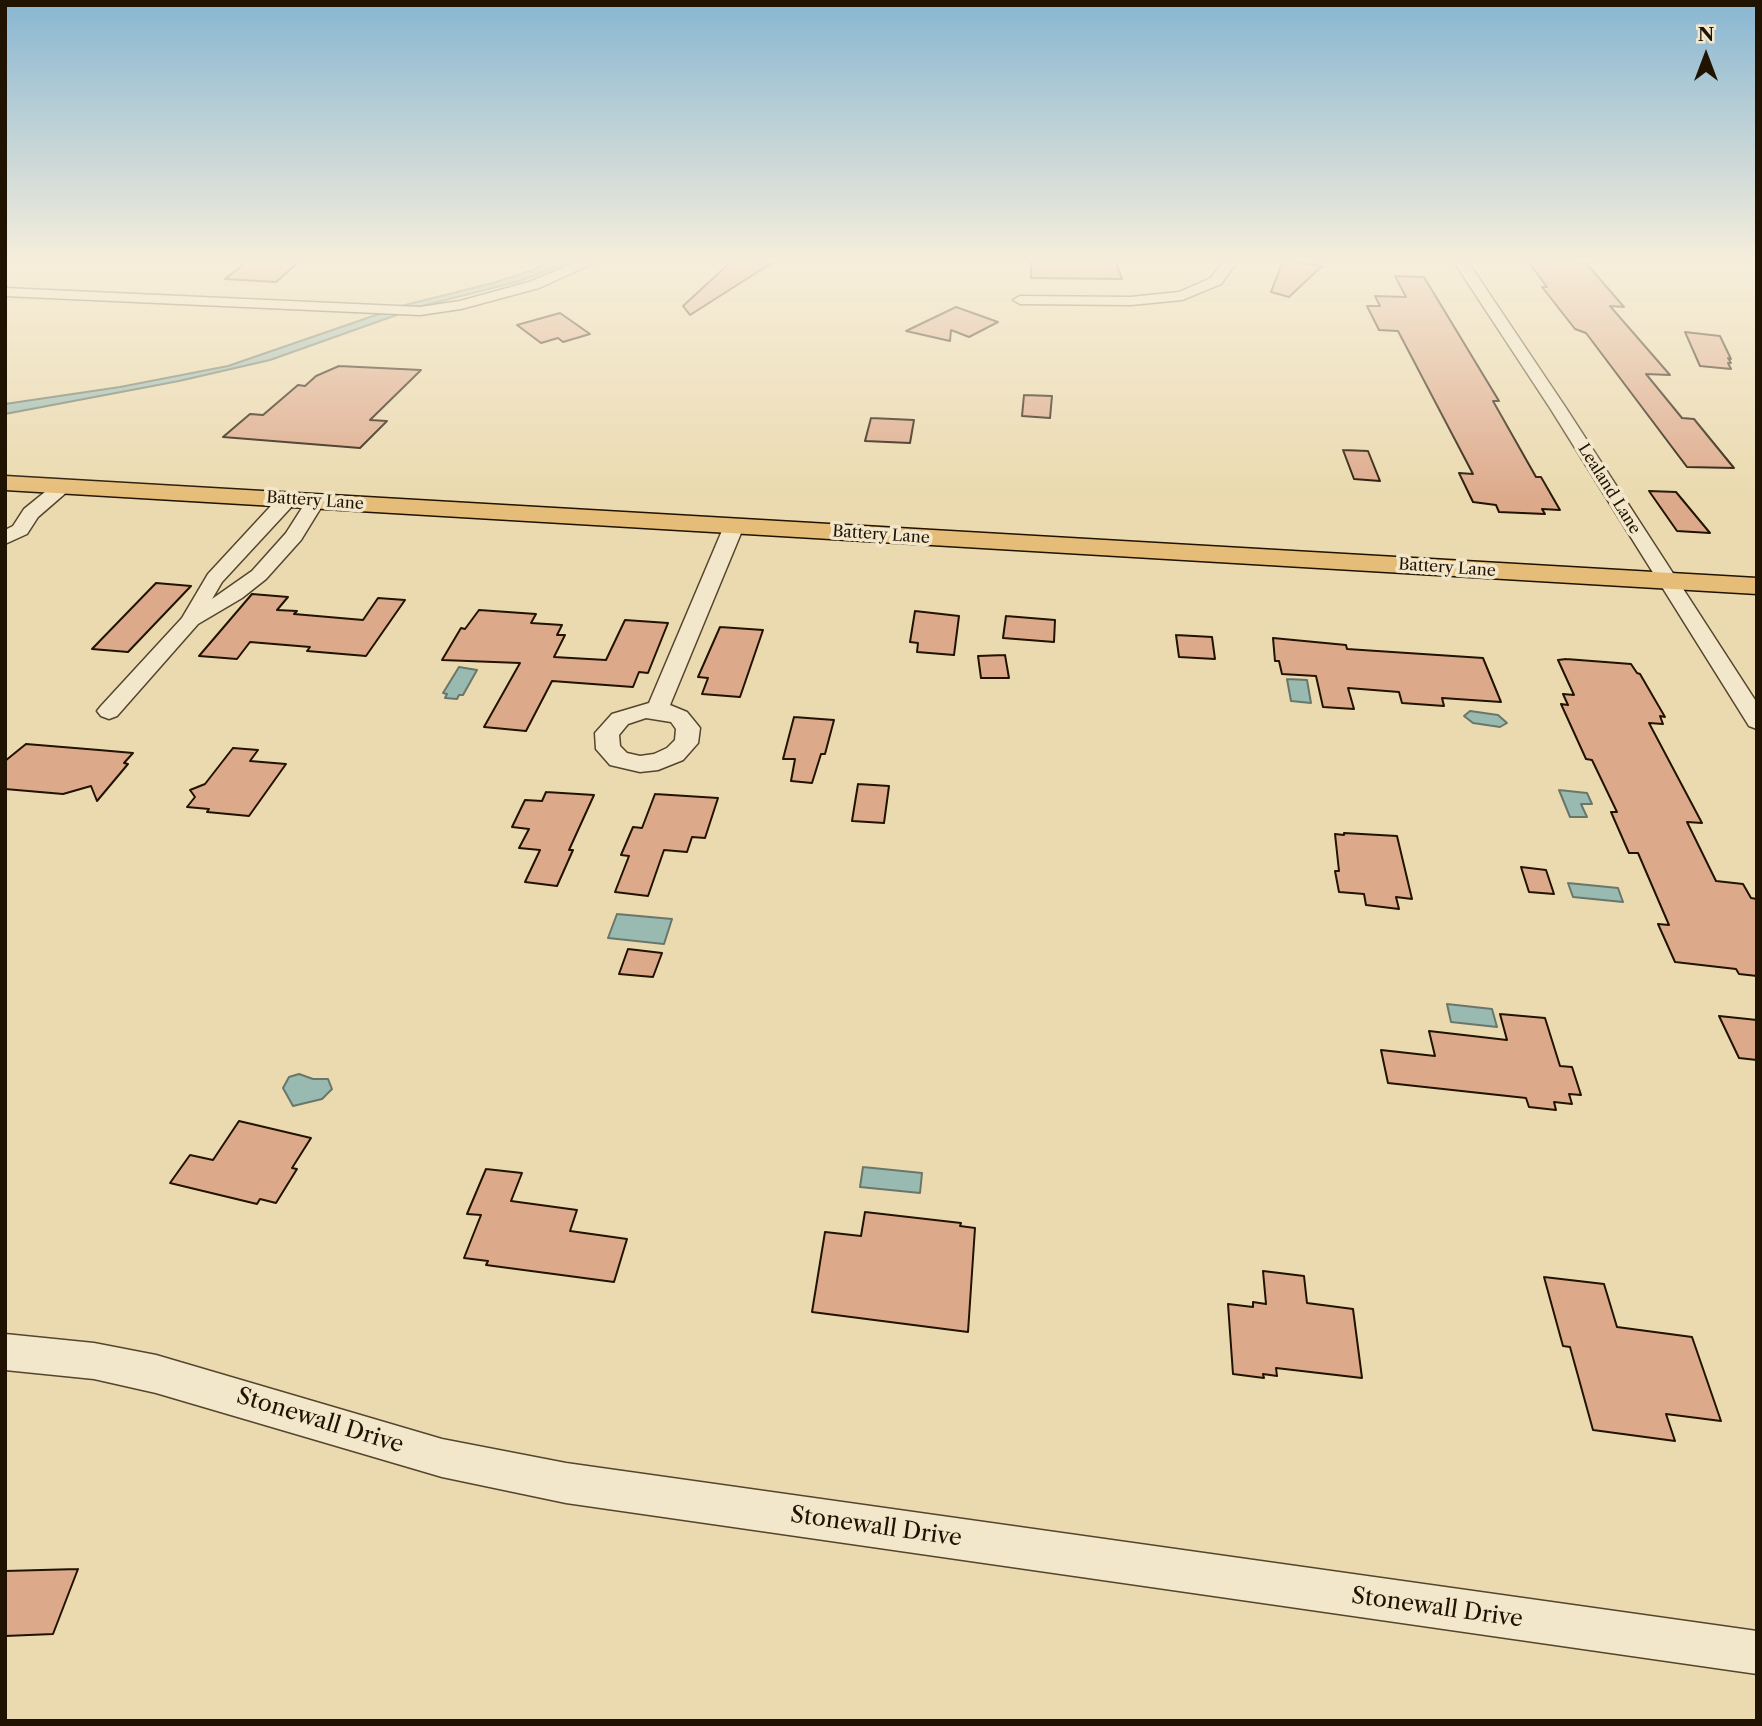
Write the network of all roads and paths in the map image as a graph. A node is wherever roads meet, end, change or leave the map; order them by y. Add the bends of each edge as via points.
1 (1513, 340) edge
2 (5, 483) edge
3 (62, 487) junction
4 (288, 499) junction
5 (316, 501) junction
6 (31, 513) junction
7 (5, 520) edge
8 (734, 526) junction
9 (5, 538) edge
10 (1668, 582) junction
11 (1757, 586) edge
12 (191, 620) junction
13 (657, 710) dead end
14 (108, 711) dead end
15 (1757, 721) edge
16 (5, 1352) edge
17 (1757, 1653) edge

1 - 10 street, Lealand Lane
2 - 3 main road, Battery Lane
3 - 4 main road, Battery Lane
3 - 6 street
4 - 5 main road, Battery Lane
4 - 12 street via 215,578
5 - 8 main road, Battery Lane
5 - 12 street via 294,536 260,575
6 - 7 street
6 - 9 street via 20,530
8 - 10 main road, Battery Lane
8 - 13 street
10 - 11 main road, Battery Lane
10 - 15 street, Lealand Lane
12 - 14 street
16 - 17 street, Stonewall Drive via 94,1361 156,1374 442,1458 566,1483

